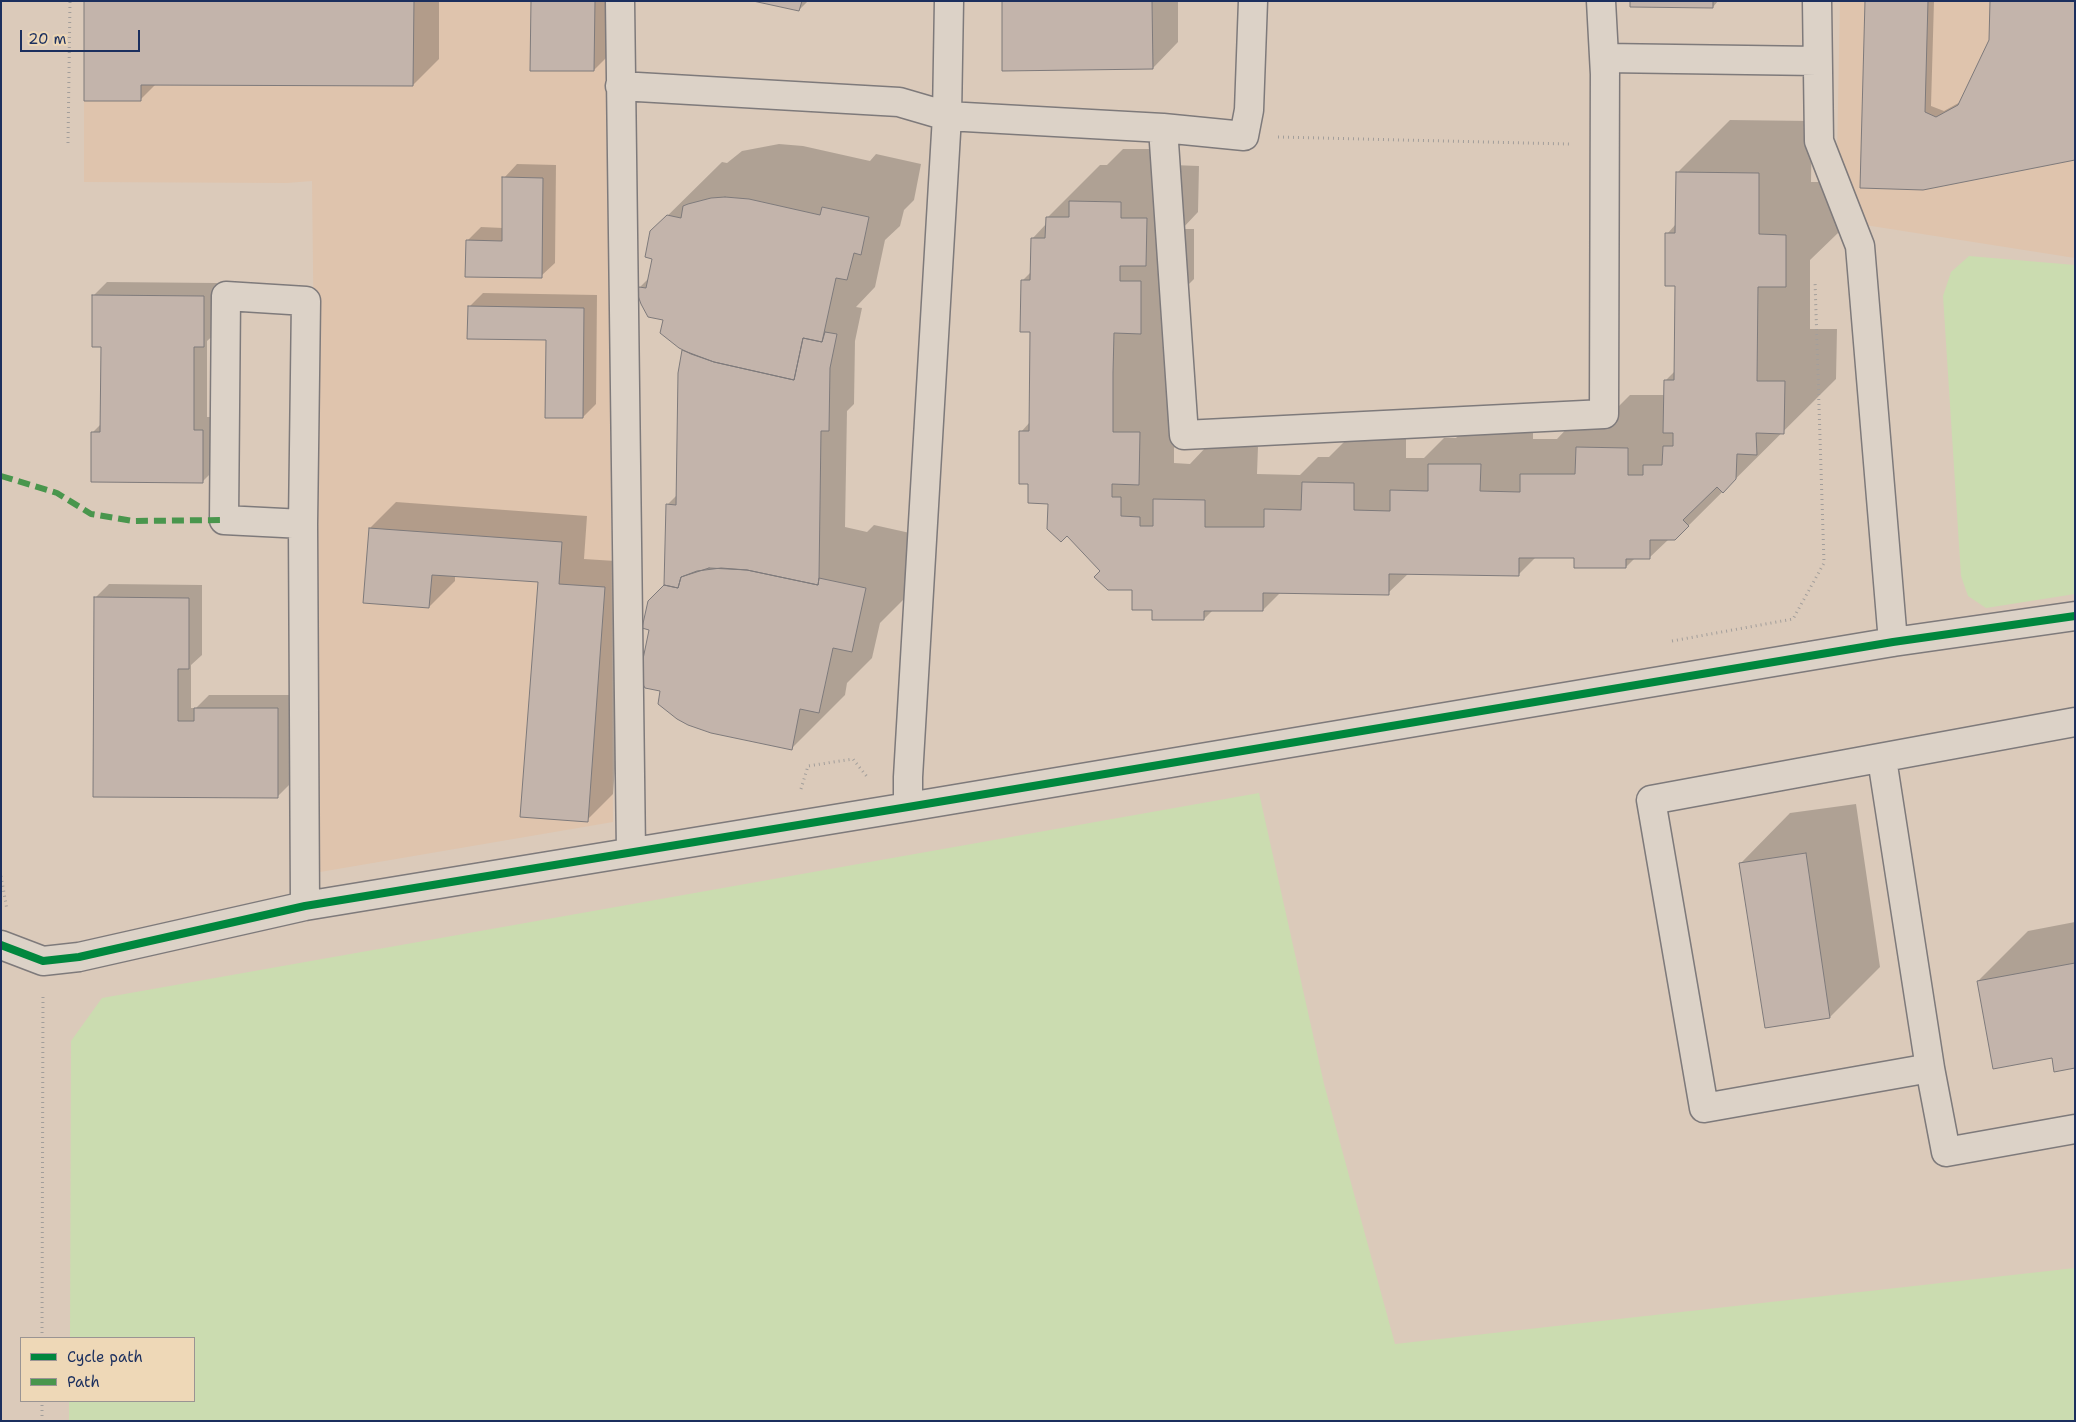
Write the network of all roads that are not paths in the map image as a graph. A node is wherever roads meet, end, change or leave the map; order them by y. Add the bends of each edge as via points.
1 (620, 1) edge
2 (949, 1) edge
3 (1253, 1) edge
4 (1602, 1) edge
5 (1817, 1) edge
6 (1816, 61) junction
7 (1605, 76) junction
8 (620, 86) junction
9 (947, 116) junction
10 (1163, 128) junction
11 (303, 524) junction
12 (2075, 616) edge
13 (1893, 642) junction
14 (2075, 722) edge
15 (1882, 758) junction
16 (908, 807) junction
17 (631, 852) junction
18 (305, 906) junction
19 (1, 945) edge
20 (1930, 1068) junction
21 (2075, 1129) edge

1 - 8 street
2 - 9 street
3 - 10 street via 1249,110 1244,136
4 - 7 street
5 - 6 street
6 - 7 street via 1605,58
6 - 13 street via 1819,140 1860,246
7 - 10 street via 1604,414 1184,436
8 - 9 street via 899,102
8 - 17 street
9 - 10 street
9 - 16 street
11 - 11 street via 306,301 226,296 224,520
11 - 18 street
12 - 13 street
13 - 16 street
14 - 15 street
15 - 20 street
15 - 20 street via 1651,800 1704,1108
16 - 17 street
17 - 18 street
18 - 19 street via 79,957 43,961
20 - 21 street via 1946,1152

